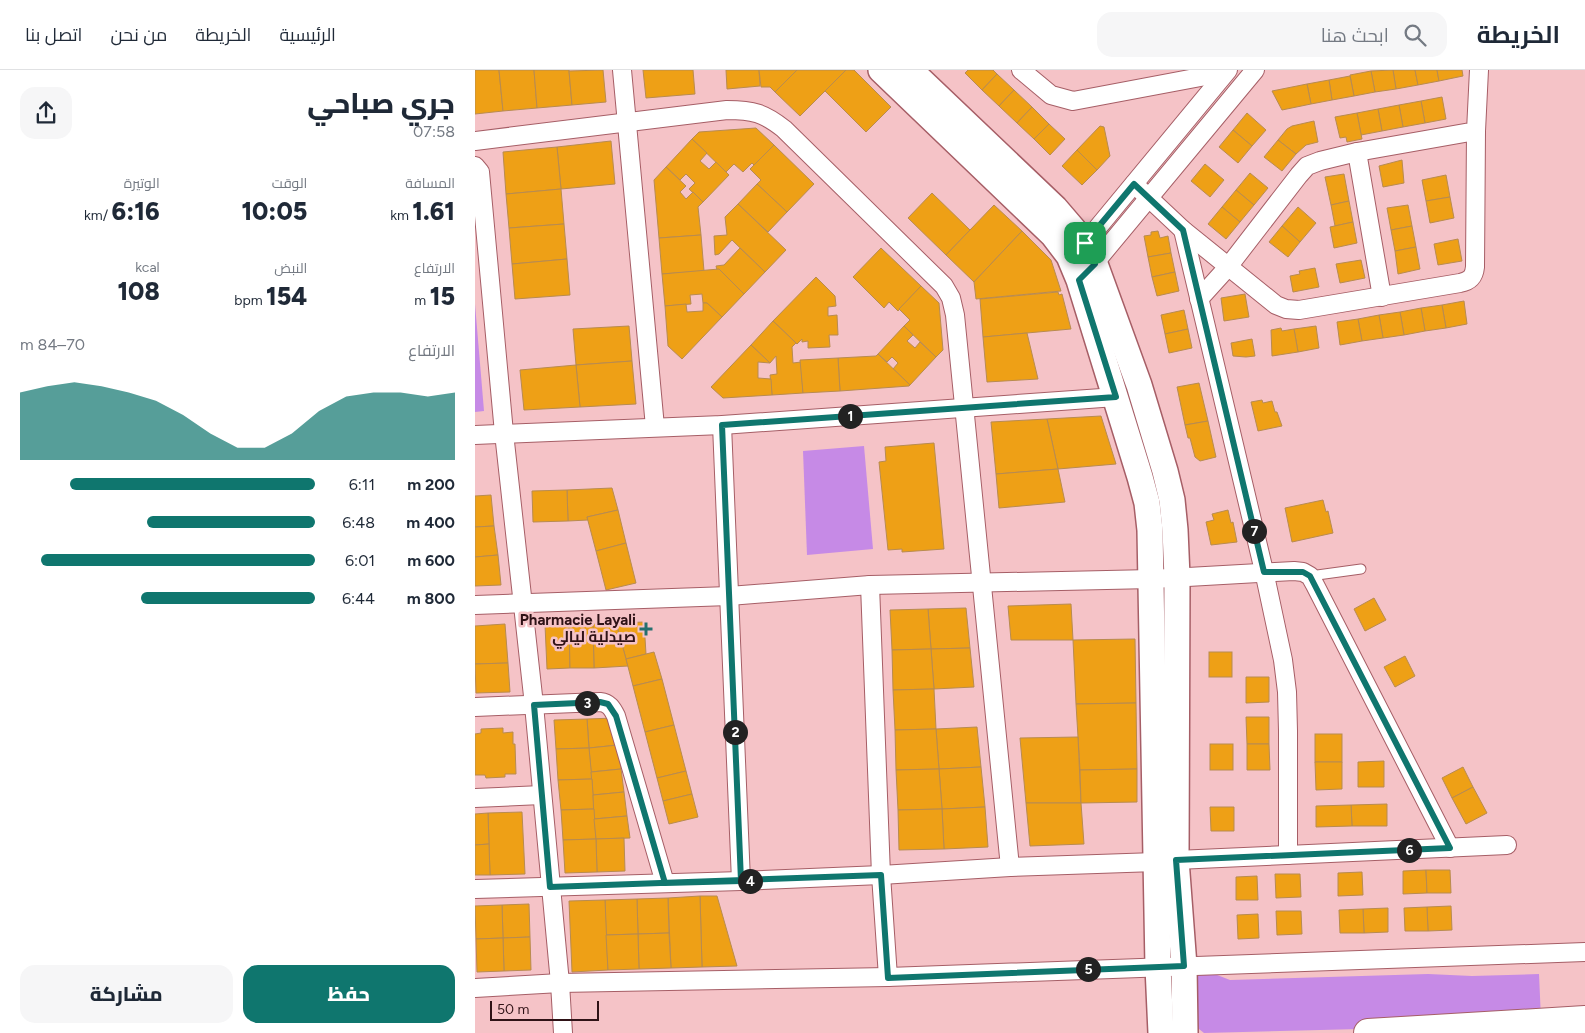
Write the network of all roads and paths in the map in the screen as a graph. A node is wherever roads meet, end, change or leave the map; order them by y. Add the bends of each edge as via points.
1 (622, 70) edge
2 (881, 70) edge
3 (910, 70) edge
4 (1271, 70) edge
5 (1479, 70) edge
6 (1024, 72) edge
7 (1254, 72) edge
8 (1218, 73) edge
9 (1156, 77) edge
10 (626, 122) junction
11 (1476, 131) junction
12 (475, 141) edge
13 (1357, 152) junction
14 (475, 166) edge
15 (1134, 184) junction
16 (1149, 198) junction
17 (1183, 230) junction
18 (1082, 261) junction
19 (1228, 267) junction
20 (1381, 297) junction
21 (1199, 299) junction
22 (1116, 397) junction
23 (965, 407) junction
24 (722, 425) junction
25 (655, 427) junction
26 (504, 433) junction
27 (475, 435) edge
28 (1361, 569) dead end
29 (1264, 572) junction
30 (1310, 576) junction
31 (1177, 577) junction
32 (1152, 579) junction
33 (981, 582) junction
34 (870, 585) junction
35 (729, 596) junction
36 (523, 604) junction
37 (475, 605) edge
38 (534, 705) junction
39 (475, 707) edge
40 (543, 795) junction
41 (475, 798) edge
42 (1507, 845) dead end
43 (1450, 848) junction
44 (1288, 855) junction
45 (1166, 861) junction
46 (1010, 867) junction
47 (881, 875) junction
48 (741, 881) junction
49 (665, 883) junction
50 (550, 887) junction
51 (475, 889) edge
52 (1585, 952) edge
53 (1184, 966) junction
54 (1157, 967) junction
55 (888, 978) junction
56 (560, 983) junction
57 (475, 988) edge
58 (1585, 1020) edge
59 (563, 1033) edge
60 (1161, 1033) edge
61 (1185, 1033) edge
62 (1369, 1033) edge

1 - 10 street
2 - 18 main road
3 - 18 main road via 1055,208
4 - 7 street
5 - 11 street
6 - 9 street via 1051,95 1073,101
7 - 8 street
7 - 16 street
8 - 9 street
8 - 15 street
10 - 12 street
10 - 23 street via 740,110 763,114 773,120 944,286 955,315
10 - 25 street
11 - 13 street
11 - 20 street via 1474,275 1460,283
13 - 19 street via 1307,166
13 - 20 street
14 - 26 street via 480,172
15 - 16 street
15 - 18 street
16 - 17 street
16 - 18 street
17 - 19 street
17 - 21 street
18 - 22 main road
18 - 31 main road via 1139,385 1165,471 1172,500
19 - 20 street via 1286,310
19 - 21 street
21 - 29 street
22 - 23 street
22 - 32 main road via 1147,503
23 - 24 street
23 - 33 street
24 - 25 street
24 - 35 street
25 - 26 street
26 - 27 street
26 - 36 street
28 - 30 lane
29 - 30 street via 1303,572
29 - 31 street
29 - 44 street via 1279,636 1287,692
30 - 43 street
31 - 32 street
31 - 45 main road
32 - 33 street
32 - 45 main road
33 - 34 street
33 - 46 street
34 - 35 street
34 - 47 street
35 - 36 street
35 - 48 street
36 - 37 street
36 - 38 street
38 - 39 street
38 - 40 street
38 - 49 street via 600,702 611,707
40 - 41 street
40 - 50 street
42 - 43 street
43 - 44 street
44 - 45 street
45 - 46 street
45 - 53 main road
45 - 54 main road
46 - 47 street
47 - 48 street
47 - 55 street
48 - 49 street
49 - 50 street
50 - 51 street
50 - 56 street
52 - 53 street
53 - 54 street
53 - 61 main road
54 - 55 street
54 - 60 main road
55 - 56 street
56 - 57 street
56 - 59 street
58 - 62 highway

